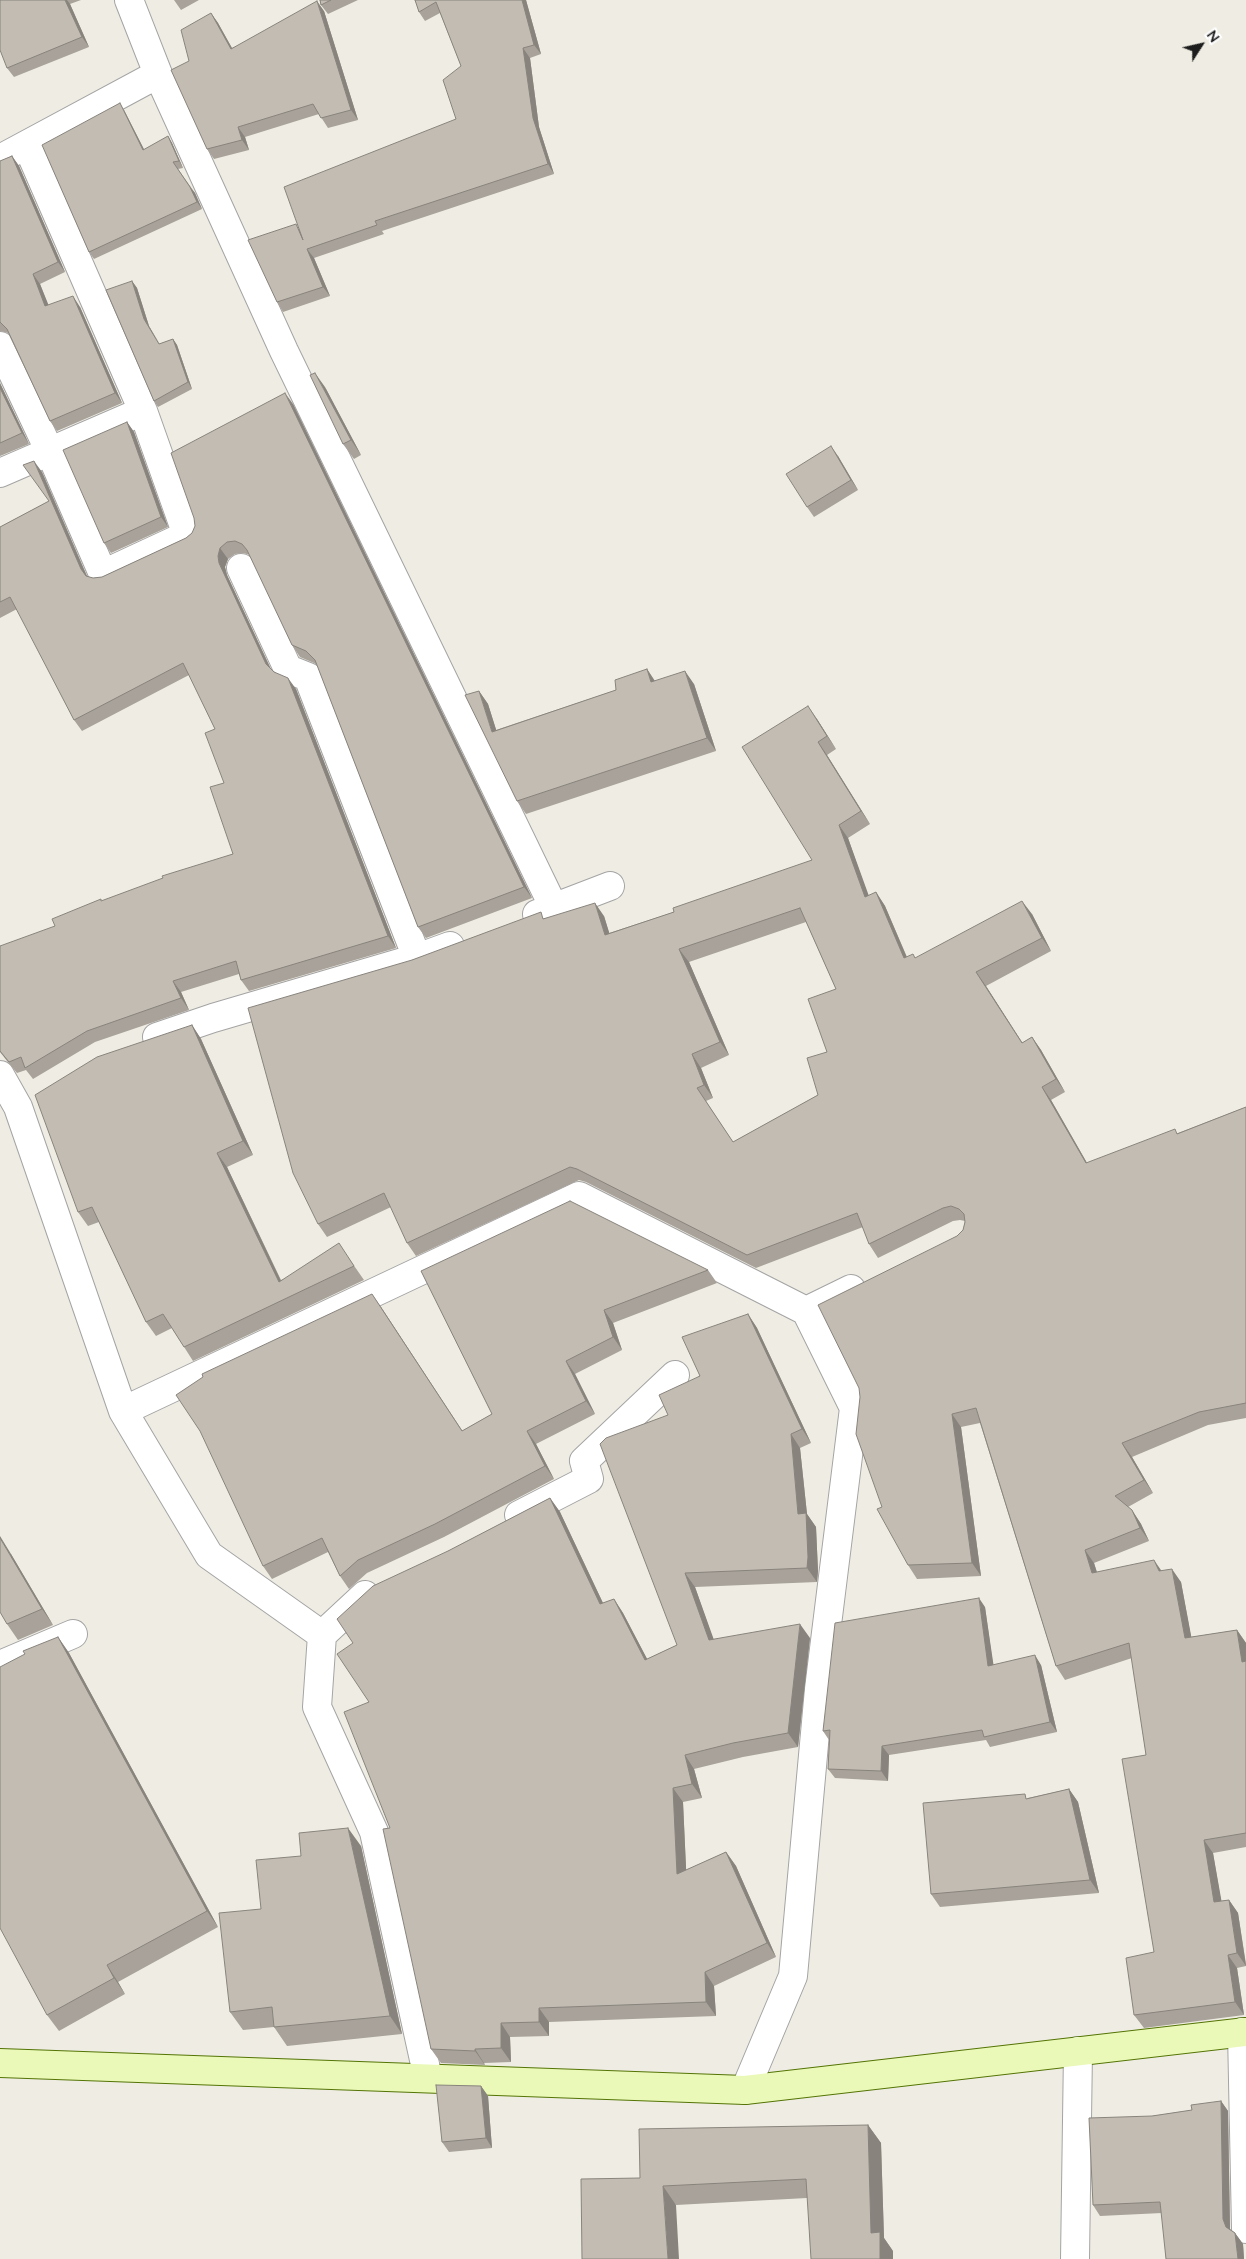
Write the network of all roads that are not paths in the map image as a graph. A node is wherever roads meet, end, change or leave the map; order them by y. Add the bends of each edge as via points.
1 (129, 0) edge
2 (158, 74) junction
3 (28, 146) junction
4 (0, 159) edge
5 (0, 346) edge
6 (143, 411) junction
7 (50, 452) junction
8 (0, 473) edge
9 (241, 568) dead end
10 (610, 886) dead end
11 (554, 908) junction
12 (517, 921) edge
13 (472, 938) edge
14 (417, 958) junction
15 (138, 1044) edge
16 (0, 1075) edge
17 (43, 1092) edge
18 (18, 1107) junction
19 (874, 1277) edge
20 (806, 1311) junction
21 (675, 1376) dead end
22 (123, 1411) junction
23 (494, 1528) edge
24 (383, 1583) edge
25 (73, 1634) dead end
26 (322, 1635) junction
27 (0, 1665) edge
28 (1244, 2032) edge
29 (1078, 2051) junction
30 (0, 2063) edge
31 (428, 2078) junction
32 (745, 2090) junction
33 (1246, 2229) edge
34 (1075, 2259) edge

1 - 2 street
2 - 3 street
2 - 11 street via 284,351
3 - 4 street
3 - 6 street
5 - 7 street
6 - 7 street
6 - 7 street via 187,535 103,574
7 - 8 street
9 - 14 street via 288,669 308,677
10 - 11 street
11 - 12 street
13 - 14 street
14 - 15 street via 213,1018
16 - 18 street
17 - 18 street
18 - 22 street
19 - 20 street
20 - 22 street via 579,1196
20 - 32 street via 854,1408 818,1689 793,1976
21 - 23 street via 584,1460 589,1479
22 - 26 street via 208,1555
24 - 26 street via 374,1587
25 - 27 street
26 - 31 street via 317,1707 374,1832
28 - 29 street
28 - 33 street
29 - 32 street
29 - 34 street
30 - 31 street
31 - 32 street

